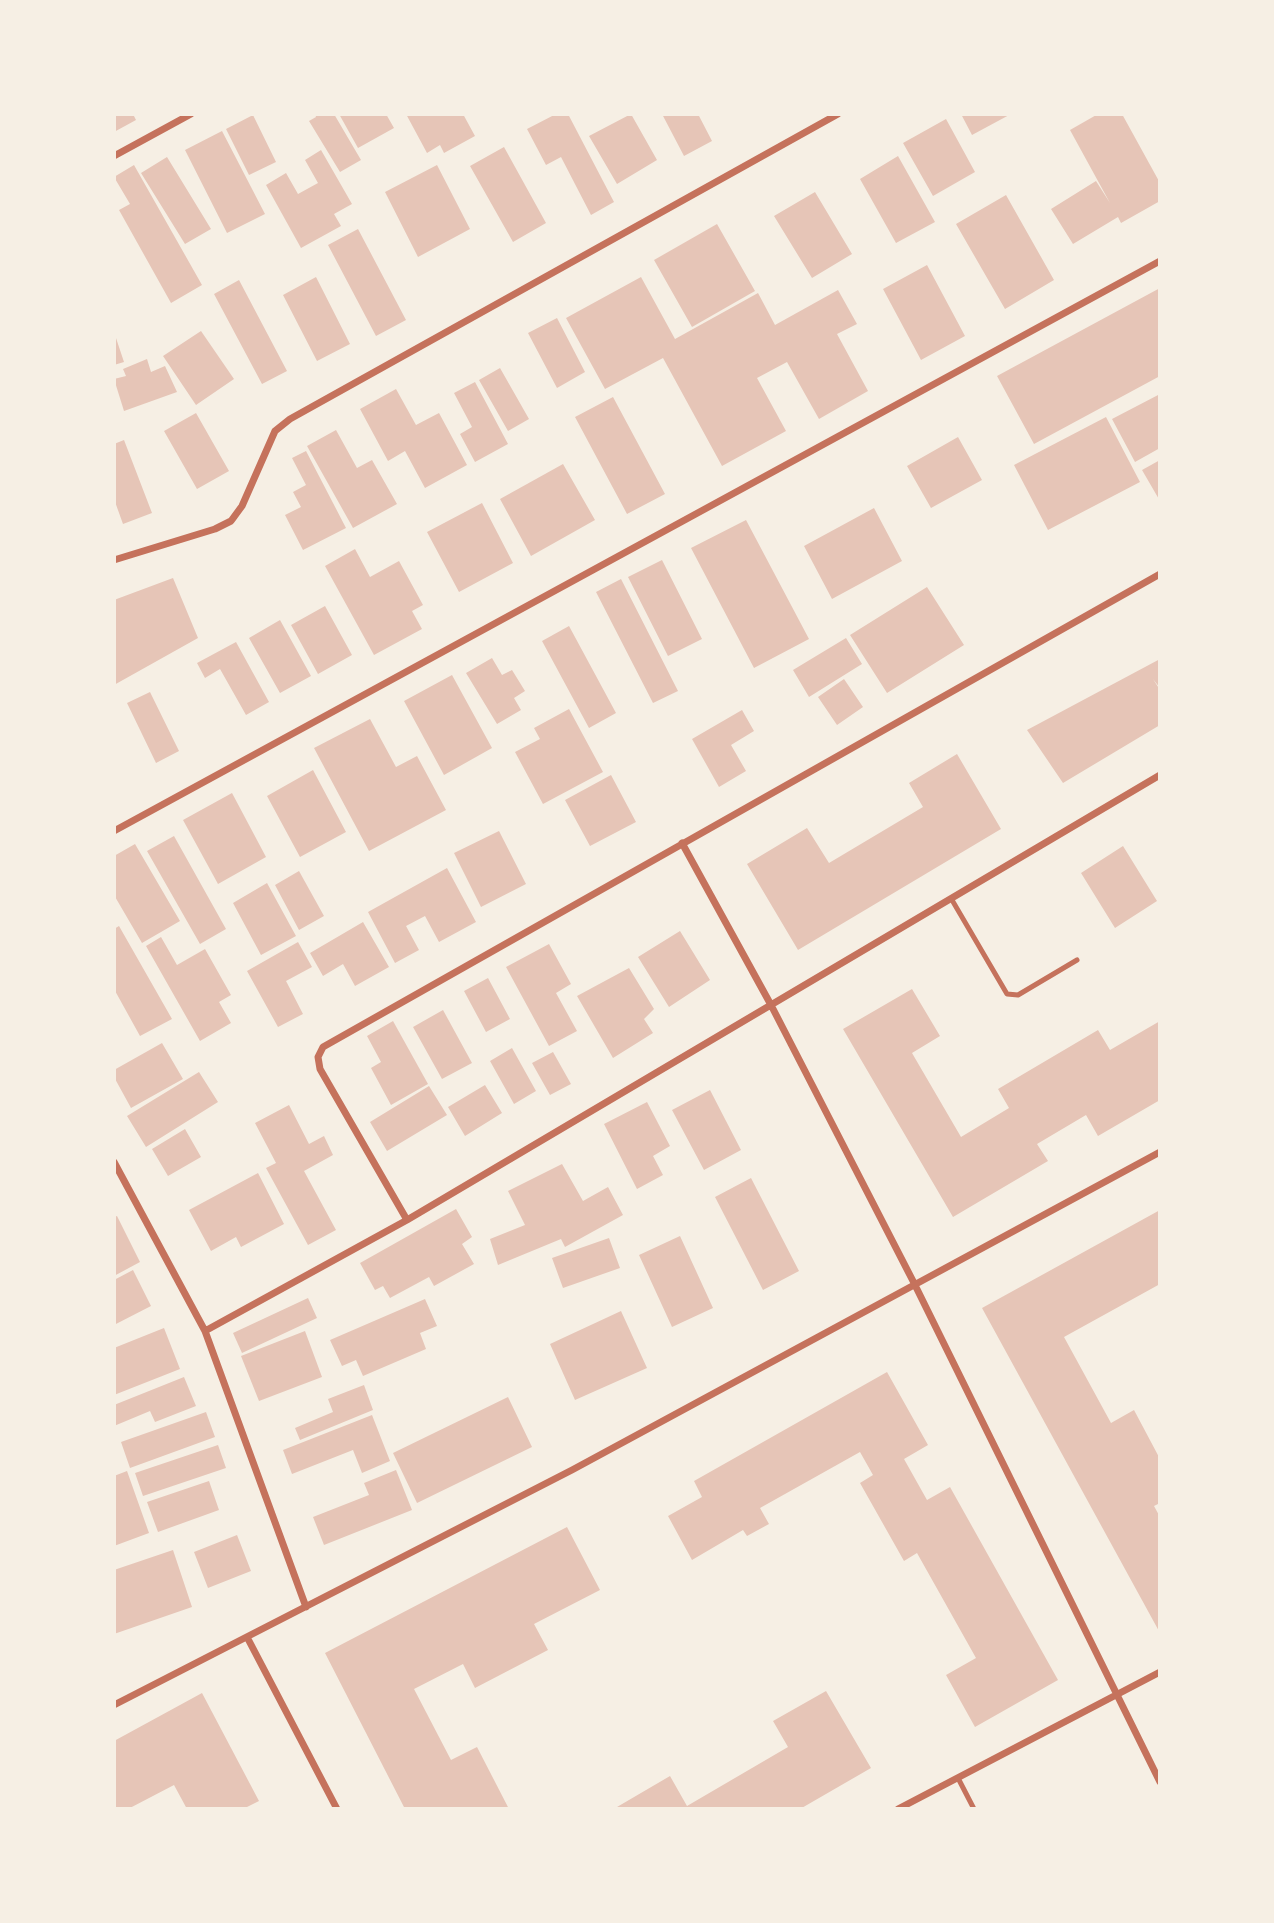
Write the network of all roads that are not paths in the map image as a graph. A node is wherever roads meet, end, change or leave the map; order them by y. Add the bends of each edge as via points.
1 (191, 114) edge
2 (838, 114) edge
3 (114, 156) edge
4 (1160, 261) edge
5 (114, 560) edge
6 (1160, 574) edge
7 (1160, 775) edge
8 (114, 831) edge
9 (682, 843) junction
10 (952, 900) junction
11 (1077, 960) dead end
12 (771, 1005) junction
13 (1160, 1152) edge
14 (114, 1162) edge
15 (407, 1220) junction
16 (915, 1283) junction
17 (205, 1331) junction
18 (306, 1607) junction
19 (247, 1637) junction
20 (1160, 1672) edge
21 (1119, 1695) junction
22 (114, 1705) edge
23 (958, 1777) junction
24 (1160, 1782) edge
25 (337, 1809) edge
26 (898, 1809) edge
27 (974, 1809) edge

1 - 3 street
2 - 5 street via 290,419 275,431 231,521
4 - 8 street
6 - 9 street
7 - 10 street
9 - 12 street
9 - 15 street via 323,1047 318,1057 320,1069
10 - 11 lane via 1007,994 1018,995
10 - 12 street
12 - 15 street
12 - 16 street
13 - 16 street
14 - 17 street
15 - 17 street
16 - 18 street via 572,1470
16 - 21 street
17 - 18 street
18 - 19 street
19 - 22 street
19 - 25 street
20 - 21 street
21 - 23 street
21 - 24 street
23 - 26 street
23 - 27 lane

